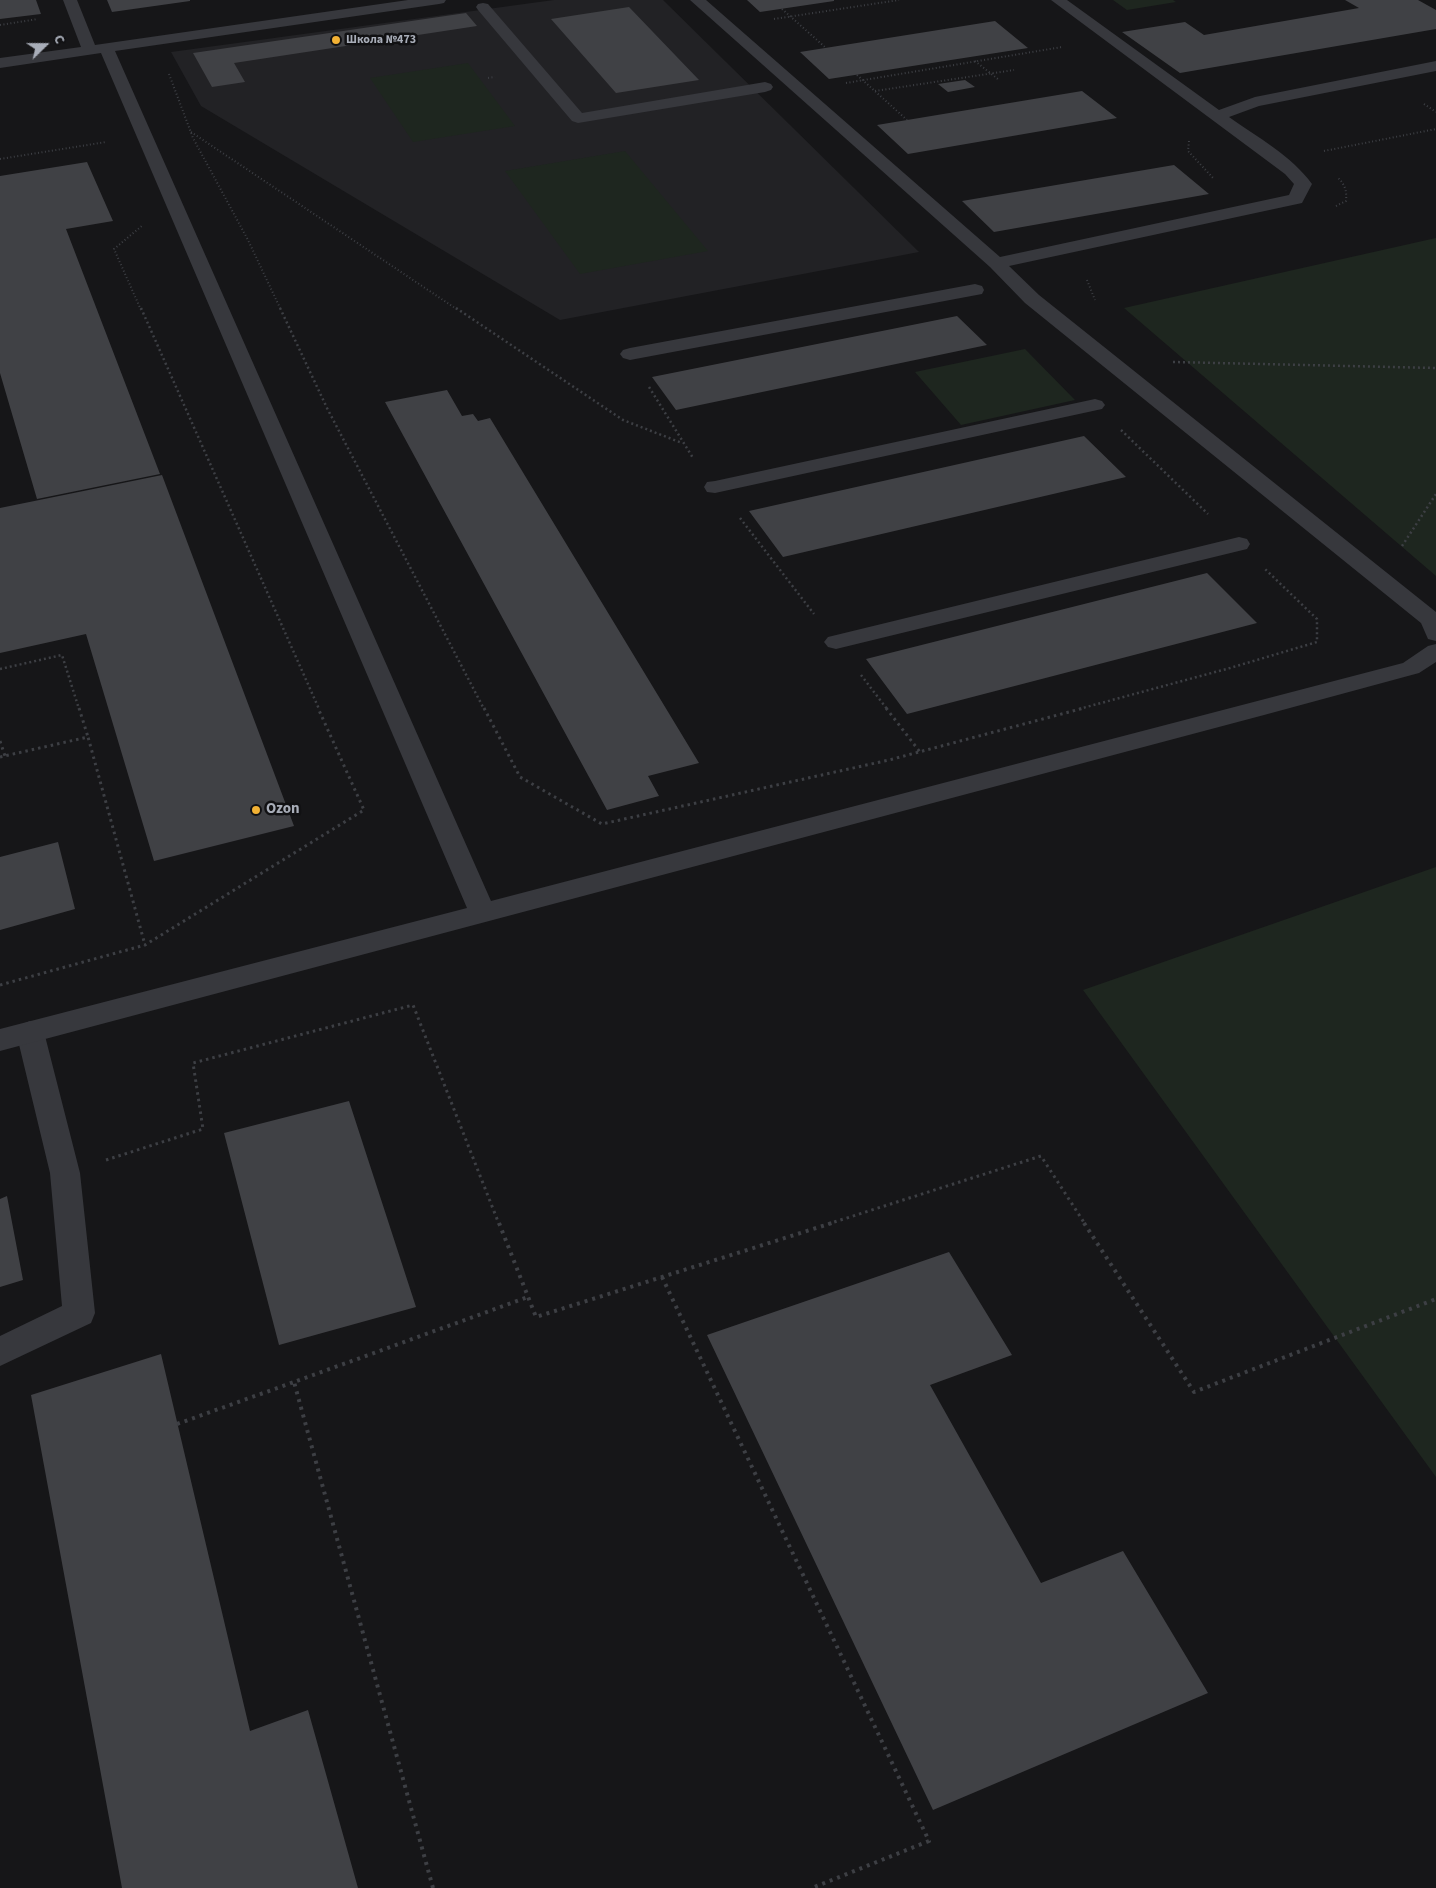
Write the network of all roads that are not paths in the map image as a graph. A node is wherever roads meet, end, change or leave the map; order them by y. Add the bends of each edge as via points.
1 (70, 0) edge
2 (439, 0) edge
3 (697, 0) edge
4 (1058, 0) edge
5 (483, 7) dead end
6 (98, 49) junction
7 (0, 63) edge
8 (1436, 66) edge
9 (765, 87) dead end
10 (1217, 116) junction
11 (996, 263) junction
12 (975, 290) dead end
13 (630, 354) road end
14 (1095, 405) dead end
15 (716, 487) road end
16 (1239, 544) dead end
17 (1436, 634) edge
18 (836, 642) road end
19 (1436, 651) edge
20 (483, 914) junction
21 (30, 1032) junction
22 (0, 1040) edge
23 (0, 1352) edge

1 - 6 street
2 - 6 street
3 - 11 street
4 - 10 street
5 - 9 street via 578,118
6 - 7 street
6 - 20 street
8 - 10 street via 1255,102
10 - 11 street via 1291,170 1303,184 1296,198 1263,208
11 - 17 street via 1032,299 1432,620
12 - 13 street
14 - 15 street
16 - 18 street
19 - 20 street via 1411,668
20 - 21 street
21 - 22 street
21 - 23 street via 66,1173 79,1313

